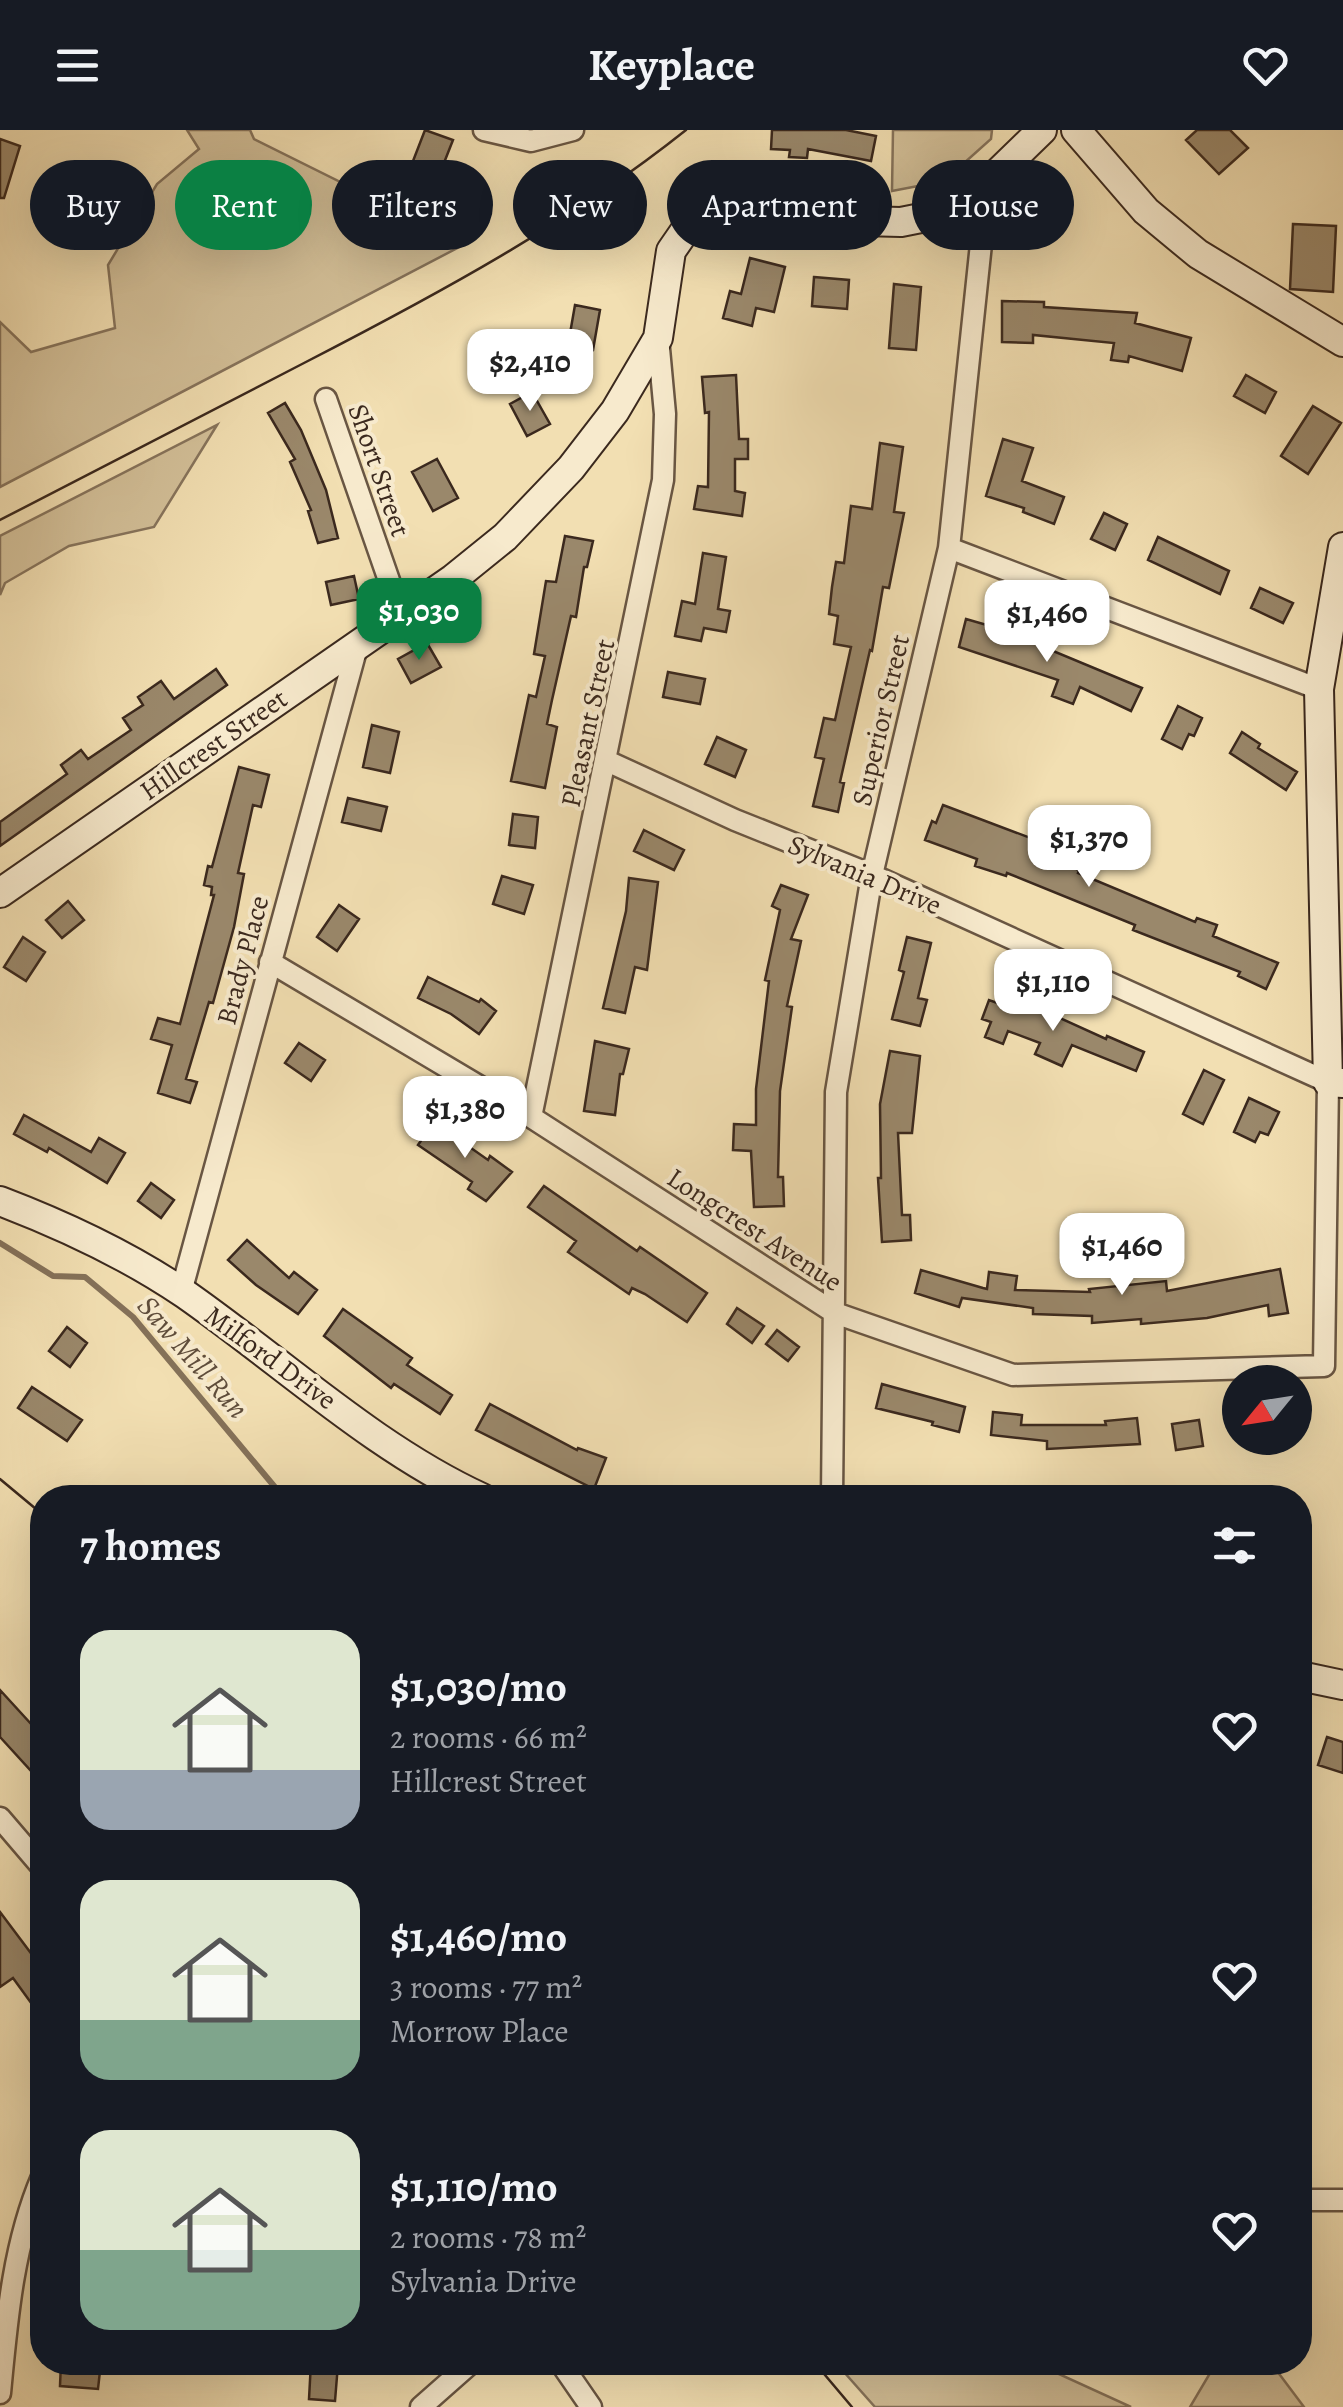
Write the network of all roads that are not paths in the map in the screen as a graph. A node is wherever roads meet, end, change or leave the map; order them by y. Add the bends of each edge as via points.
1 (484, 130) edge
2 (573, 130) edge
3 (1042, 130) edge
4 (1090, 135) edge
5 (1011, 160) edge
6 (912, 220) edge
7 (979, 250) edge
8 (658, 338) junction
9 (1343, 342) edge
10 (326, 400) dead end
11 (949, 548) junction
12 (1343, 548) edge
13 (401, 614) junction
14 (358, 643) junction
15 (1319, 688) junction
16 (607, 761) junction
17 (872, 874) junction
18 (0, 892) edge
19 (270, 962) junction
20 (1336, 1082) edge
21 (531, 1116) junction
22 (0, 1200) edge
23 (181, 1292) junction
24 (835, 1313) junction
25 (459, 1485) edge
26 (832, 1485) edge
27 (1312, 1679) edge
28 (1343, 1686) edge
29 (0, 1818) edge
30 (30, 1853) edge
31 (1312, 2200) edge
32 (1343, 2200) edge
33 (30, 2206) edge
34 (457, 2375) edge
35 (569, 2375) edge
36 (0, 2393) edge
37 (421, 2407) edge
38 (591, 2407) edge

1 - 2 street via 531,141
3 - 5 street
4 - 9 street via 1146,212 1198,254
6 - 8 street, Hillcrest Street via 862,221 751,194 716,206 691,222 672,252
7 - 11 street, Superior Street
8 - 13 street, Hillcrest Street via 571,468 505,537
8 - 16 street, Pleasant Street via 664,480
10 - 13 street, Short Street
11 - 15 street
11 - 17 street, Superior Street
12 - 15 street
13 - 14 street, Hillcrest Street
14 - 18 street, Hillcrest Street
14 - 19 street, Brady Place
15 - 20 street
16 - 17 street, Sylvania Drive
16 - 21 street, Pleasant Street
17 - 20 street, Sylvania Drive
17 - 24 street, Superior Street via 836,1092
19 - 21 street, Longcrest Avenue
19 - 23 street, Brady Place
20 - 24 street, Longcrest Avenue via 1324,1366 1013,1376
21 - 24 street, Longcrest Avenue
22 - 23 street, Milford Drive
23 - 25 street, Milford Drive via 397,1450
24 - 26 street, Superior Street
27 - 28 street
29 - 30 street
31 - 32 street
33 - 36 street via 15,2264
34 - 37 street
35 - 38 street

